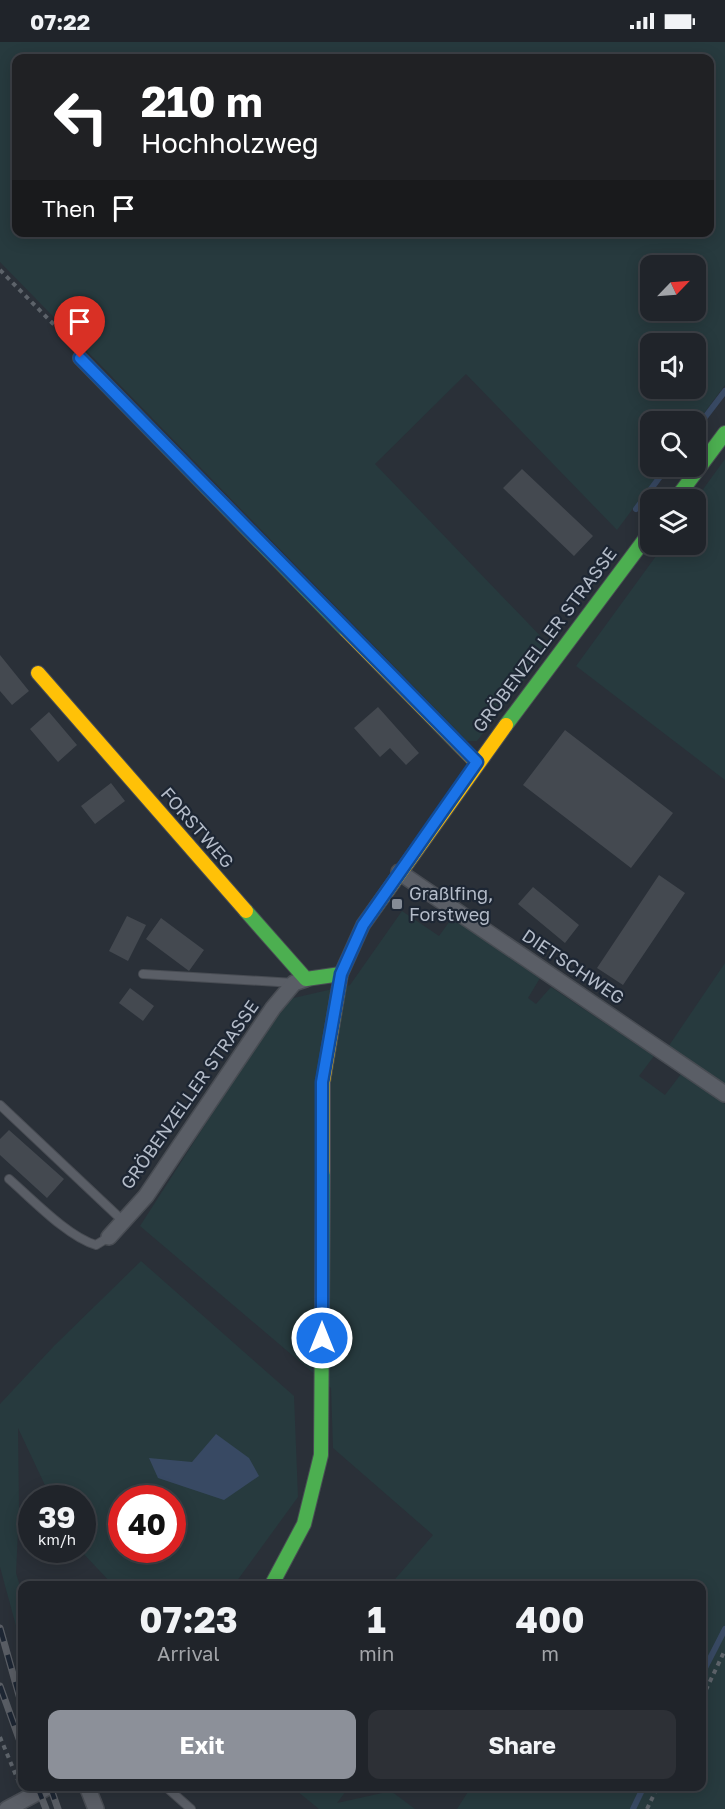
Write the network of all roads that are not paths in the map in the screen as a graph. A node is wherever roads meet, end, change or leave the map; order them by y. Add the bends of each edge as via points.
1 (80, 358) road end
2 (725, 433) edge
3 (683, 489) edge
4 (640, 546) edge
5 (38, 673) dead end
6 (477, 762) junction
7 (399, 872) junction
8 (143, 974) dead end
9 (341, 974) junction
10 (300, 981) junction
11 (725, 1094) edge
12 (0, 1105) edge
13 (9, 1179) dead end
14 (123, 1221) junction
15 (109, 1237) joint
16 (274, 1581) edge
17 (41, 1791) edge
18 (89, 1791) edge
19 (171, 1791) edge
20 (8, 1809) edge
21 (96, 1809) edge
22 (191, 1809) edge

1 - 6 street
2 - 3 street
4 - 6 street, GRÖBENZELLER STRASSE
5 - 10 street, FORSTWEG
6 - 7 street, GRÖBENZELLER STRASSE
7 - 9 street, GRÖBENZELLER STRASSE via 363,925
7 - 11 street, DIETSCHWEG
8 - 10 lane
9 - 10 street
9 - 16 street, GRÖBENZELLER STRASSE via 322,1082 321,1455 304,1524
10 - 14 street, GRÖBENZELLER STRASSE via 273,1008 146,1196
12 - 14 lane
13 - 15 lane via 85,1242 96,1245
14 - 15 street, GRÖBENZELLER STRASSE
17 - 20 street
18 - 21 street
19 - 22 lane

